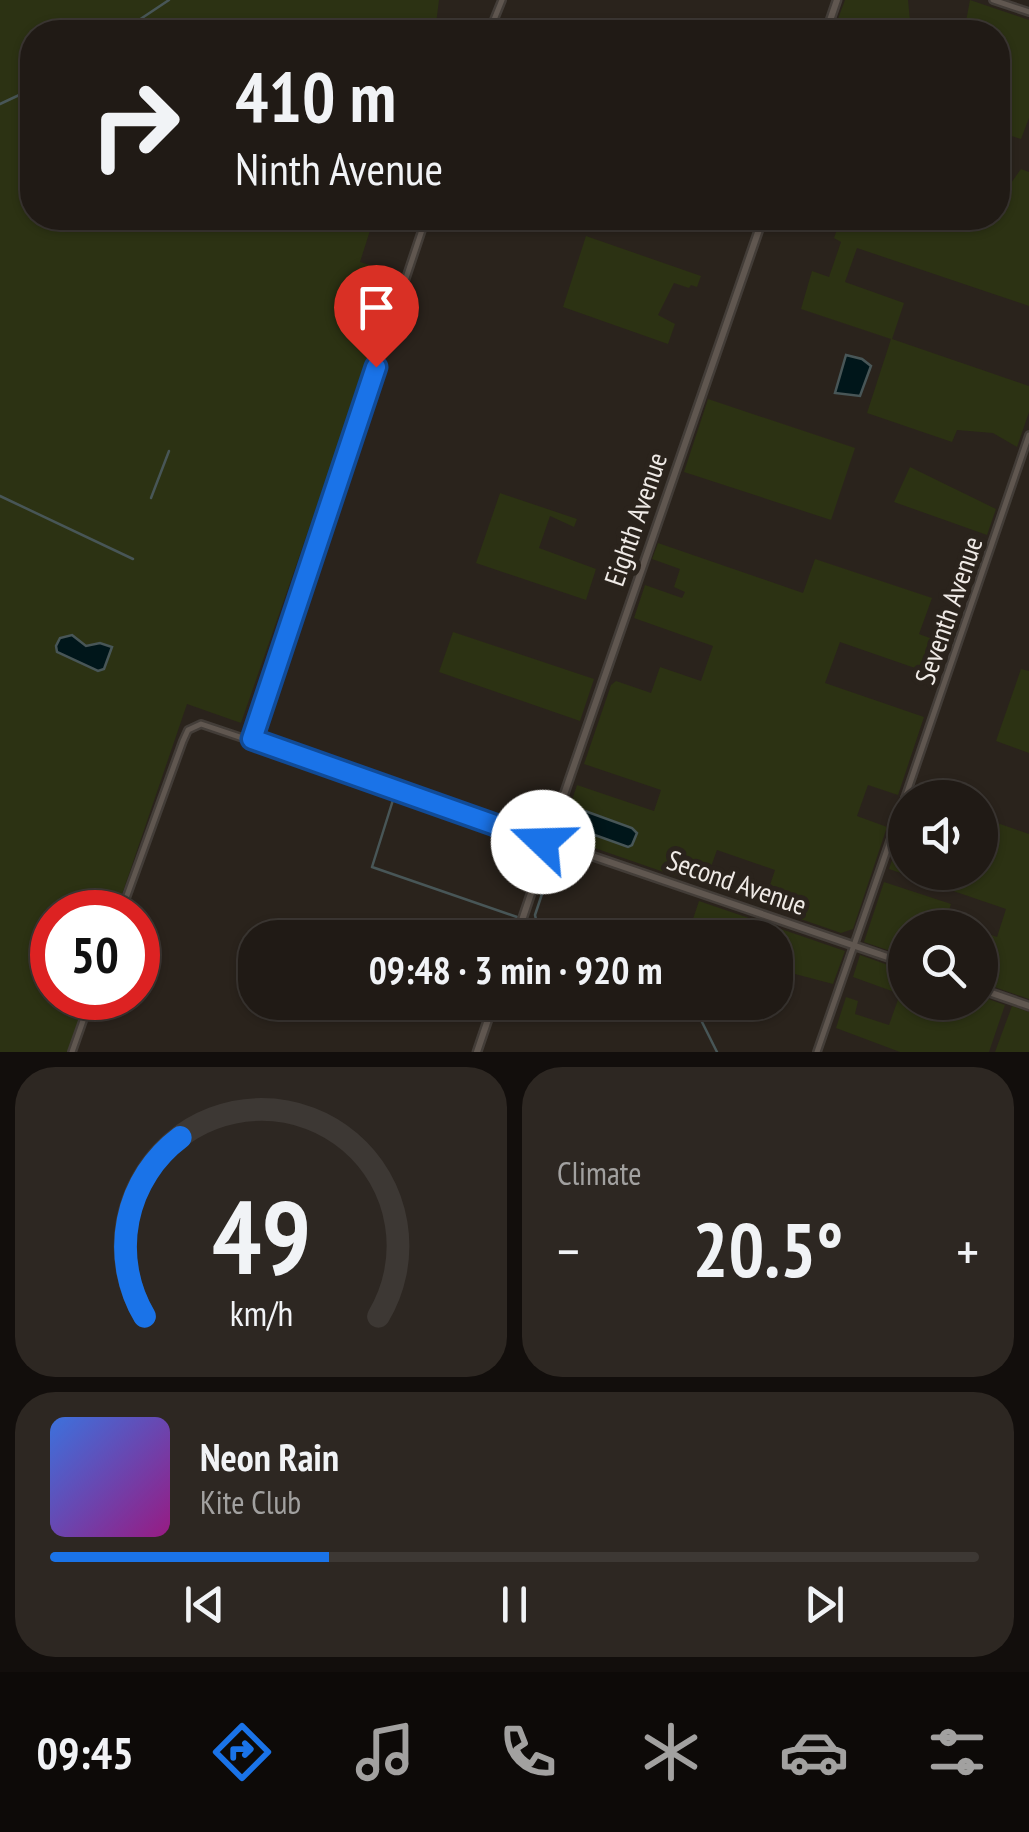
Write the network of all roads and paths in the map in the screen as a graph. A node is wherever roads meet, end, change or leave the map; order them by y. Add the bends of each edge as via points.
1 (993, 0) edge
2 (1029, 12) edge
3 (422, 230) edge
4 (759, 230) edge
5 (1029, 436) edge
6 (252, 739) junction
7 (911, 780) edge
8 (548, 841) junction
9 (888, 847) edge
10 (130, 890) edge
11 (522, 920) edge
12 (854, 946) junction
13 (888, 957) edge
14 (998, 995) edge
15 (1029, 1006) edge
16 (83, 1020) edge
17 (488, 1020) edge
18 (72, 1052) edge
19 (477, 1052) edge
20 (818, 1052) edge

1 - 2 street
3 - 6 street
4 - 8 main road, Eighth Avenue
5 - 7 street, Seventh Avenue
6 - 8 street, Second Avenue
6 - 10 street, Second Avenue via 201,724 188,730
8 - 11 main road, Eighth Avenue
8 - 12 main road, Second Avenue
9 - 12 street, Seventh Avenue
12 - 13 main road, Second Avenue
12 - 20 street, Seventh Avenue
14 - 15 main road
16 - 18 street
17 - 19 main road

